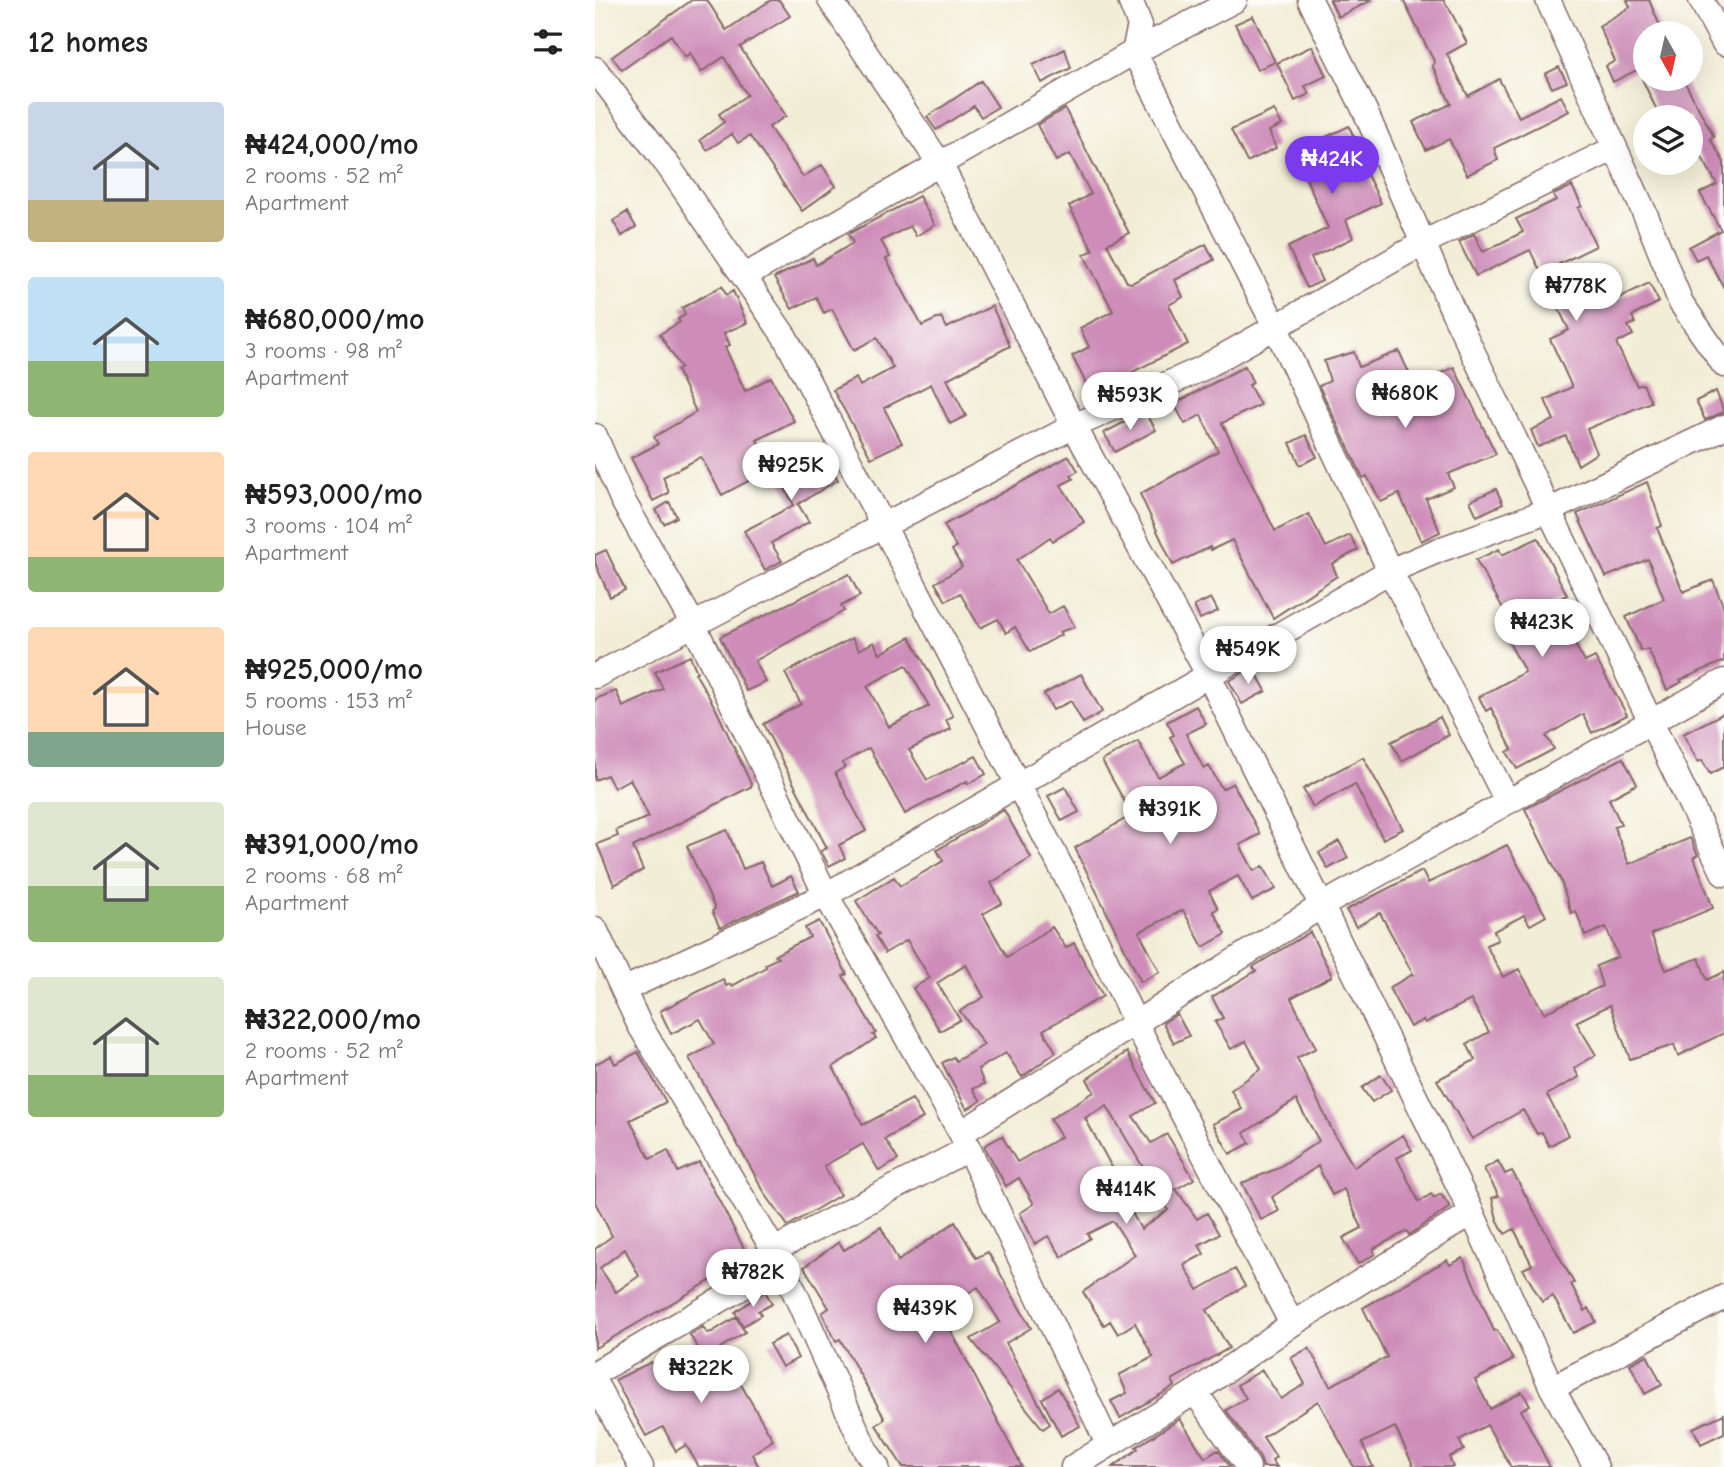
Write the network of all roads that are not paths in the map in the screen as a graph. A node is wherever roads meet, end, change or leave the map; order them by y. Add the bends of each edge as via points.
1 (830, 0) edge
2 (1130, 0) edge
3 (1235, 0) edge
4 (1310, 0) edge
5 (1548, 0) edge
6 (1701, 0) edge
7 (1724, 43) edge
8 (1134, 52) junction
9 (595, 69) edge
10 (1615, 148) junction
11 (940, 164) junction
12 (1423, 243) junction
13 (745, 276) junction
14 (1275, 326) junction
15 (1724, 365) edge
16 (1074, 426) junction
17 (1724, 427) edge
18 (595, 436) edge
19 (1550, 510) junction
20 (884, 527) junction
21 (1390, 571) junction
22 (694, 626) junction
23 (595, 676) edge
24 (1209, 676) junction
25 (1724, 681) edge
26 (1649, 721) junction
27 (1019, 786) junction
28 (1507, 801) junction
29 (1724, 874) edge
30 (826, 895) junction
31 (1323, 905) junction
32 (595, 929) edge
33 (623, 990) junction
34 (1136, 1024) junction
35 (965, 1141) junction
36 (1472, 1213) junction
37 (778, 1257) junction
38 (1724, 1297) edge
39 (1292, 1324) junction
40 (595, 1373) edge
41 (595, 1383) edge
42 (1552, 1388) junction
43 (1195, 1392) junction
44 (1108, 1444) junction
45 (641, 1467) edge
46 (877, 1467) edge
47 (1073, 1467) edge
48 (1248, 1467) edge
49 (1596, 1467) edge

1 - 11 street
2 - 8 street via 1140,25
3 - 8 street
4 - 12 street
5 - 10 street
6 - 7 street
8 - 11 street
8 - 14 street
9 - 13 street
10 - 12 street
10 - 15 street via 1681,303
11 - 13 street
11 - 16 street
12 - 14 street
12 - 19 street
13 - 20 street via 785,337
14 - 16 street via 1203,368
14 - 21 street
16 - 20 street
16 - 24 street
17 - 19 street
18 - 22 street via 622,499
19 - 21 street
19 - 26 street
20 - 22 street
20 - 27 street
21 - 24 street
21 - 28 street
22 - 23 street
22 - 30 street
24 - 27 street
24 - 31 street
25 - 26 street
26 - 28 street
26 - 29 street
27 - 30 street
27 - 34 street
28 - 31 street
30 - 33 street
30 - 35 street
31 - 34 street
31 - 36 street
32 - 33 street
33 - 37 street
34 - 35 street
34 - 39 street
35 - 37 street
35 - 44 street
36 - 39 street
36 - 42 street
37 - 40 street
37 - 46 street
38 - 42 street
39 - 43 street
41 - 45 street
42 - 49 street
43 - 44 street
43 - 48 street
44 - 47 street

